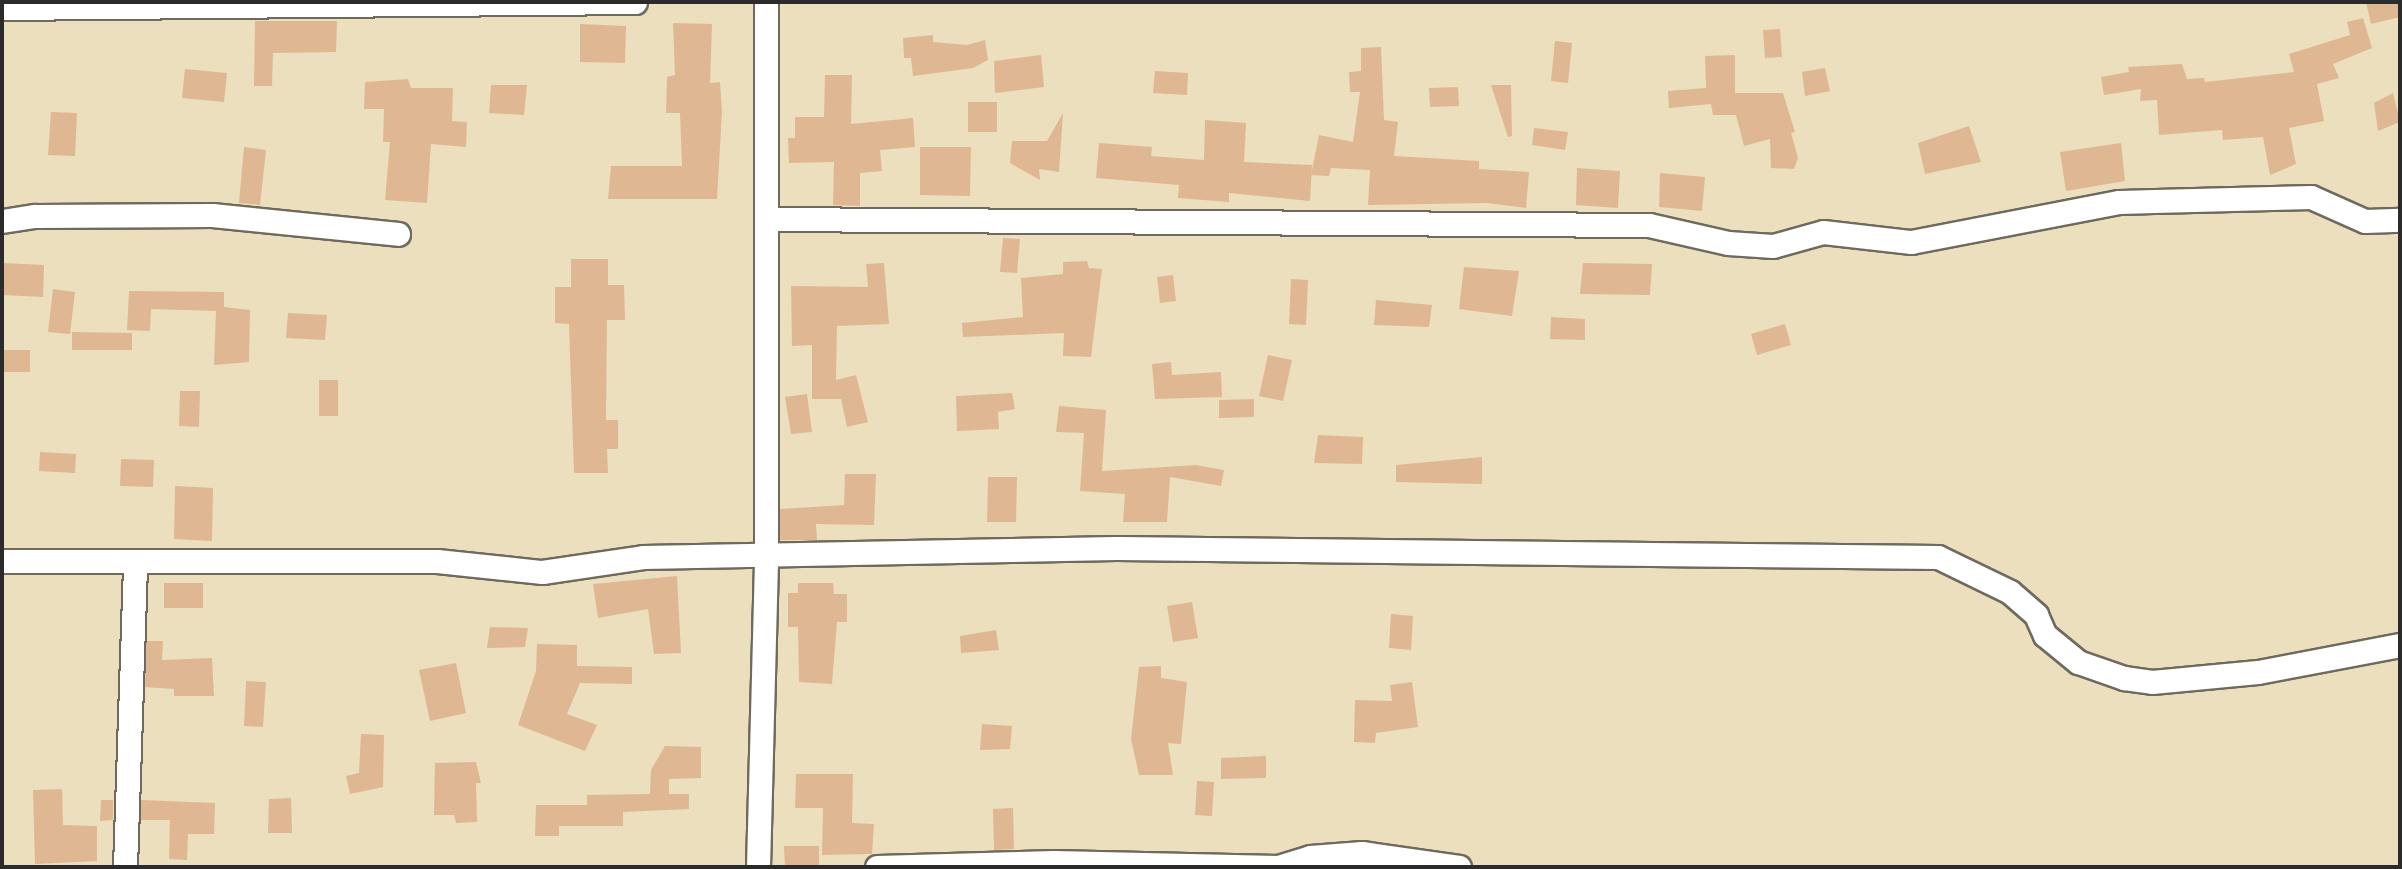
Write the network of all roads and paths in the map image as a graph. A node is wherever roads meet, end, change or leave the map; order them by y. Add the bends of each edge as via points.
1 (635, 2) edge
2 (766, 2) edge
3 (2, 8) edge
4 (766, 219) junction
5 (2400, 220) edge
6 (2, 221) edge
7 (398, 234) dead end
8 (766, 554) junction
9 (2, 561) edge
10 (135, 561) junction
11 (2400, 645) edge
12 (125, 867) edge
13 (758, 867) edge
14 (877, 867) edge
15 (1459, 867) edge
16 (1469, 867) edge
17 (1478, 867) edge

1 - 3 street
2 - 4 street
4 - 5 street via 1649,225 1728,243 1773,246 1823,232 1911,242 2119,202 2311,197 2365,221
4 - 8 street
6 - 7 street via 35,216 212,215
8 - 10 street via 643,557 542,572 438,561
8 - 11 street via 1116,548 1938,557 2010,592 2036,615 2045,635 2078,662 2124,678 2152,682 2258,672
8 - 13 street
9 - 10 street
10 - 12 street
14 - 15 street via 1054,862 1279,867 1310,857 1362,853
16 - 17 street

